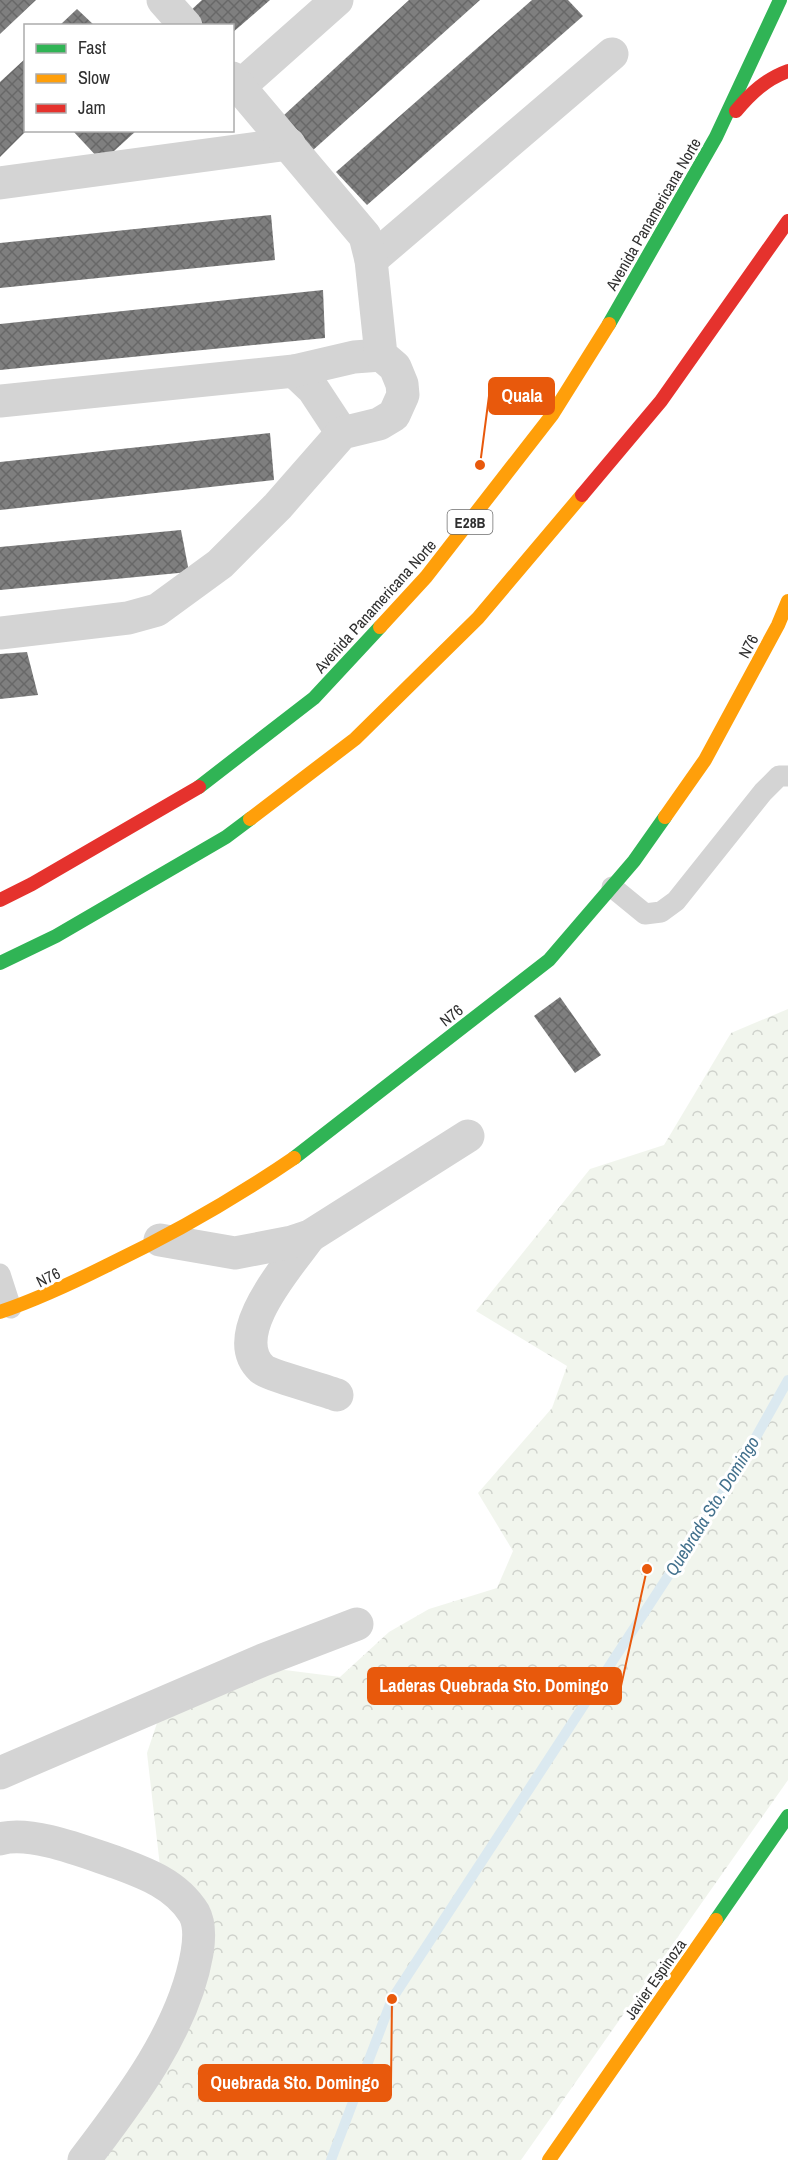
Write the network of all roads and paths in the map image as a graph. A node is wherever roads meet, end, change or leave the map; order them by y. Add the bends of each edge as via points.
1 (163, 0) edge
2 (337, 0) edge
3 (780, 0) edge
4 (184, 24) edge
5 (612, 54) dead end
6 (788, 71) edge
7 (236, 82) edge
8 (716, 137) junction
9 (289, 144) junction
10 (0, 183) edge
11 (788, 220) edge
12 (370, 260) junction
13 (381, 355) junction
14 (294, 371) junction
15 (0, 401) edge
16 (342, 433) junction
17 (788, 601) edge
18 (0, 633) edge
19 (788, 776) edge
20 (612, 887) junction
21 (0, 900) edge
22 (0, 963) edge
23 (468, 1136) dead end
24 (310, 1236) junction
25 (160, 1240) junction
26 (0, 1274) edge
27 (5, 1310) edge
28 (337, 1395) dead end
29 (357, 1624) dead end
30 (0, 1773) edge
31 (788, 1816) edge
32 (0, 1839) edge
33 (84, 2160) edge
34 (549, 2160) edge

1 - 4 street
2 - 7 street
3 - 8 main road, Avenida Panamericana Norte / E28B
5 - 12 street
6 - 8 main road via 773,76 755,90
7 - 9 street
8 - 21 main road, Avenida Panamericana Norte / E28B via 552,415 426,577 314,698 197,788
9 - 10 street
9 - 12 street via 365,236
11 - 22 main road via 653,410 478,618 355,739 226,837 56,936
12 - 13 street
13 - 14 street
13 - 16 street via 395,367 402,384 399,406 394,415 379,424
14 - 15 street
14 - 16 street via 313,389
16 - 18 street via 220,564 157,610 128,618
17 - 20 main road, N76 via 705,760
19 - 20 lane via 779,776 763,792 676,901 661,912 645,914
20 - 25 main road, N76 via 549,960 312,1145
23 - 24 street
24 - 25 street via 235,1253
24 - 28 street via 259,1308 252,1324 252,1347 263,1369
25 - 27 main road, N76 via 39,1299
26 - 27 lane
29 - 30 street via 262,1660
31 - 34 main road, Javier Espinoza
32 - 33 street via 7,1836 52,1842 151,1875 179,1893 195,1915 199,1939 194,1971 181,2010 136,2087

